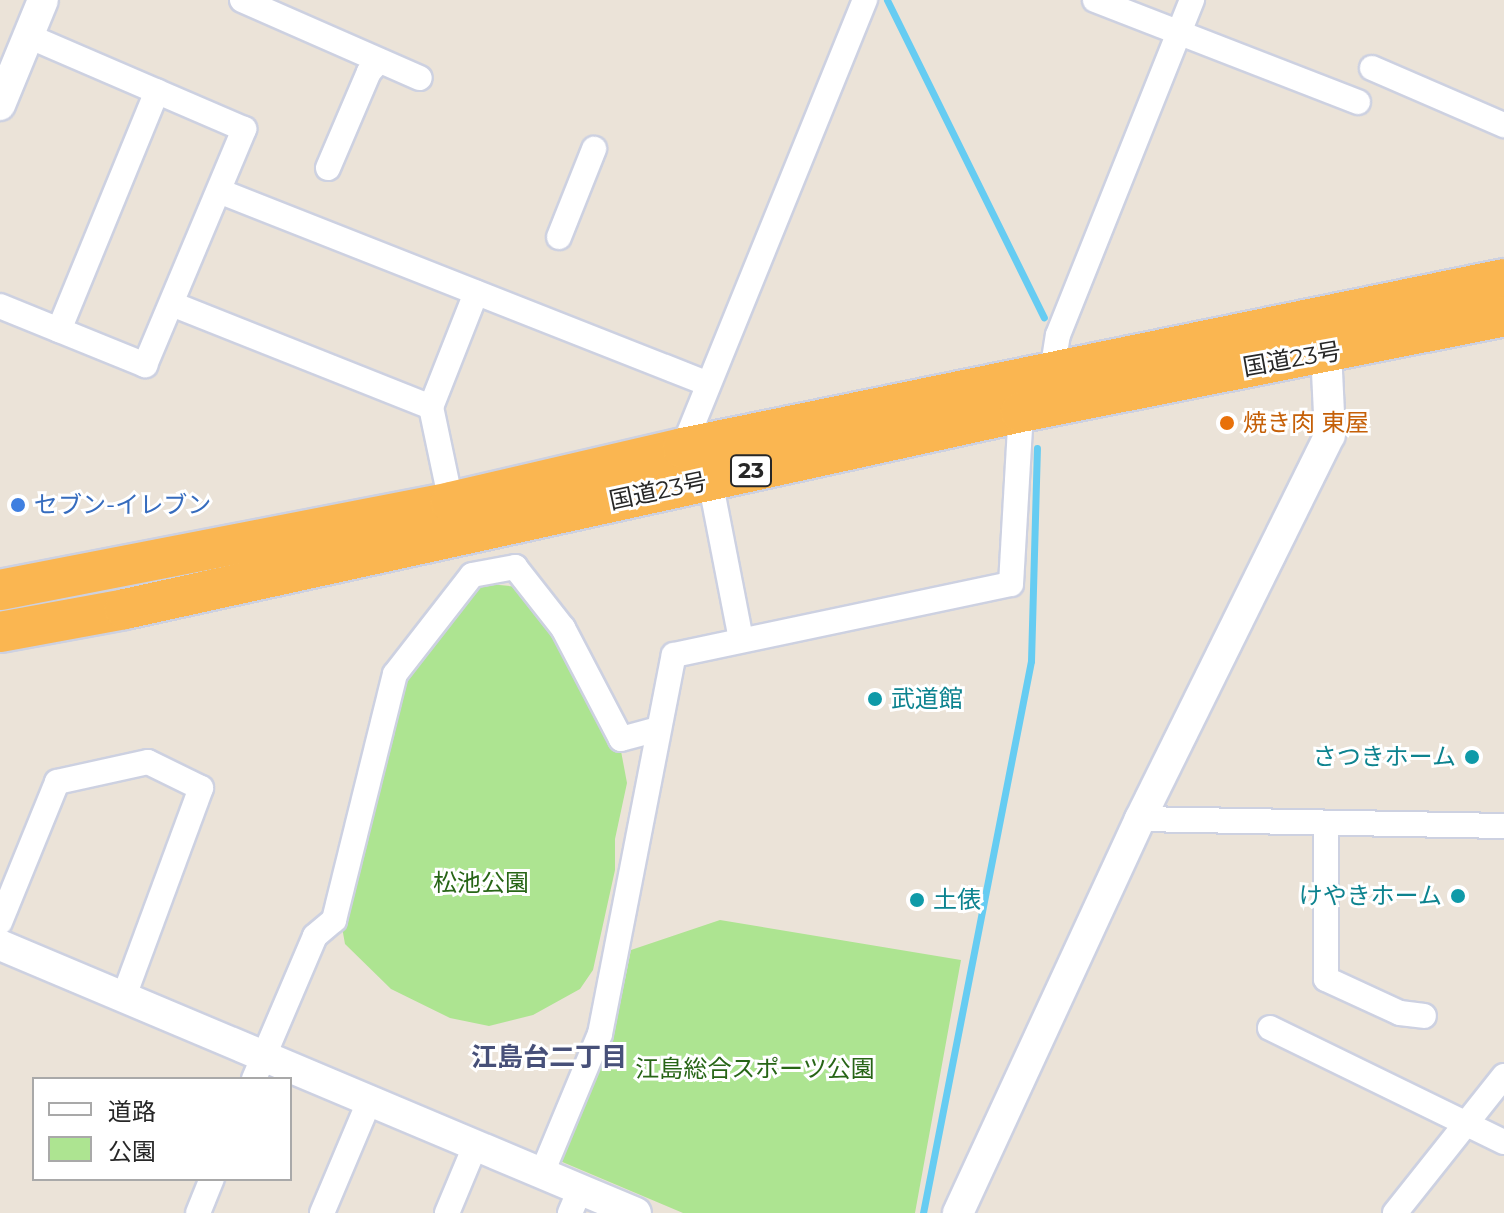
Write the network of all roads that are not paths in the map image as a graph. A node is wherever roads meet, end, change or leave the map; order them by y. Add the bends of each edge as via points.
1 (43, 0) edge
2 (242, 0) edge
3 (865, 0) edge
4 (1095, 0) edge
5 (1192, 0) edge
6 (286, 9) edge
7 (1178, 34) junction
8 (28, 36) junction
9 (379, 61) junction
10 (1372, 68) dead end
11 (420, 78) dead end
12 (157, 91) junction
13 (1358, 102) dead end
14 (0, 105) edge
15 (1504, 125) edge
16 (594, 149) dead end
17 (328, 168) dead end
18 (219, 191) junction
19 (559, 237) dead end
20 (1504, 279) edge
21 (476, 293) junction
22 (172, 304) junction
23 (0, 306) edge
24 (1504, 316) edge
25 (59, 330) junction
26 (1326, 334) junction
27 (1052, 372) junction
28 (706, 383) junction
29 (431, 407) junction
30 (1021, 412) junction
31 (683, 448) junction
32 (710, 480) junction
33 (451, 502) junction
34 (0, 590) edge
35 (0, 632) edge
36 (741, 639) junction
37 (659, 729) junction
38 (1140, 819) junction
39 (1326, 823) junction
40 (1504, 826) edge
41 (0, 922) edge
42 (0, 945) edge
43 (124, 996) junction
44 (1424, 1016) dead end
45 (1270, 1028) dead end
46 (258, 1068) edge
47 (1504, 1076) edge
48 (287, 1077) edge
49 (292, 1078) edge
50 (369, 1102) junction
51 (1466, 1124) junction
52 (1504, 1142) edge
53 (475, 1146) junction
54 (542, 1173) junction
55 (211, 1181) edge
56 (575, 1202) edge
57 (198, 1213) edge
58 (322, 1213) edge
59 (447, 1213) edge
60 (636, 1213) edge
61 (958, 1213) edge
62 (1395, 1213) edge

1 - 8 street
2 - 6 street
3 - 28 street
4 - 7 street
5 - 7 street
6 - 9 street
7 - 13 street
7 - 27 street via 1058,335
8 - 12 street
8 - 14 street
9 - 11 street
9 - 17 street via 369,72
10 - 15 street
12 - 18 street via 244,129
12 - 25 street
16 - 19 street
18 - 21 street
18 - 22 street
20 - 26 highway, 国道23号 / 23
21 - 28 street
21 - 29 street
22 - 25 street via 145,365
22 - 29 street
23 - 25 street
24 - 26 highway, 国道23号 / 23
26 - 27 highway, 国道23号 / 23
26 - 30 highway, 国道23号 / 23
26 - 38 street via 1330,435
27 - 31 highway, 国道23号 / 23
28 - 31 street
29 - 33 street
30 - 32 highway, 国道23号 / 23
30 - 36 street via 1011,584
31 - 33 highway, 国道23号 / 23
32 - 35 highway, 国道23号 / 23
32 - 36 street
33 - 34 highway, 国道23号 / 23
36 - 37 street via 674,655
37 - 46 street via 621,739 563,628 515,567 472,575 395,674 334,920 315,936
37 - 54 street via 600,1034
38 - 39 street
38 - 61 street
39 - 40 street
39 - 44 street via 1326,979 1400,1013
41 - 43 street via 57,782 148,762 201,788
42 - 43 street
43 - 46 street
45 - 51 street
46 - 48 street
47 - 51 street
49 - 50 street
50 - 53 street
50 - 58 street
51 - 52 street
51 - 62 street
53 - 54 street
53 - 59 street
54 - 56 street
55 - 57 street
56 - 60 street

